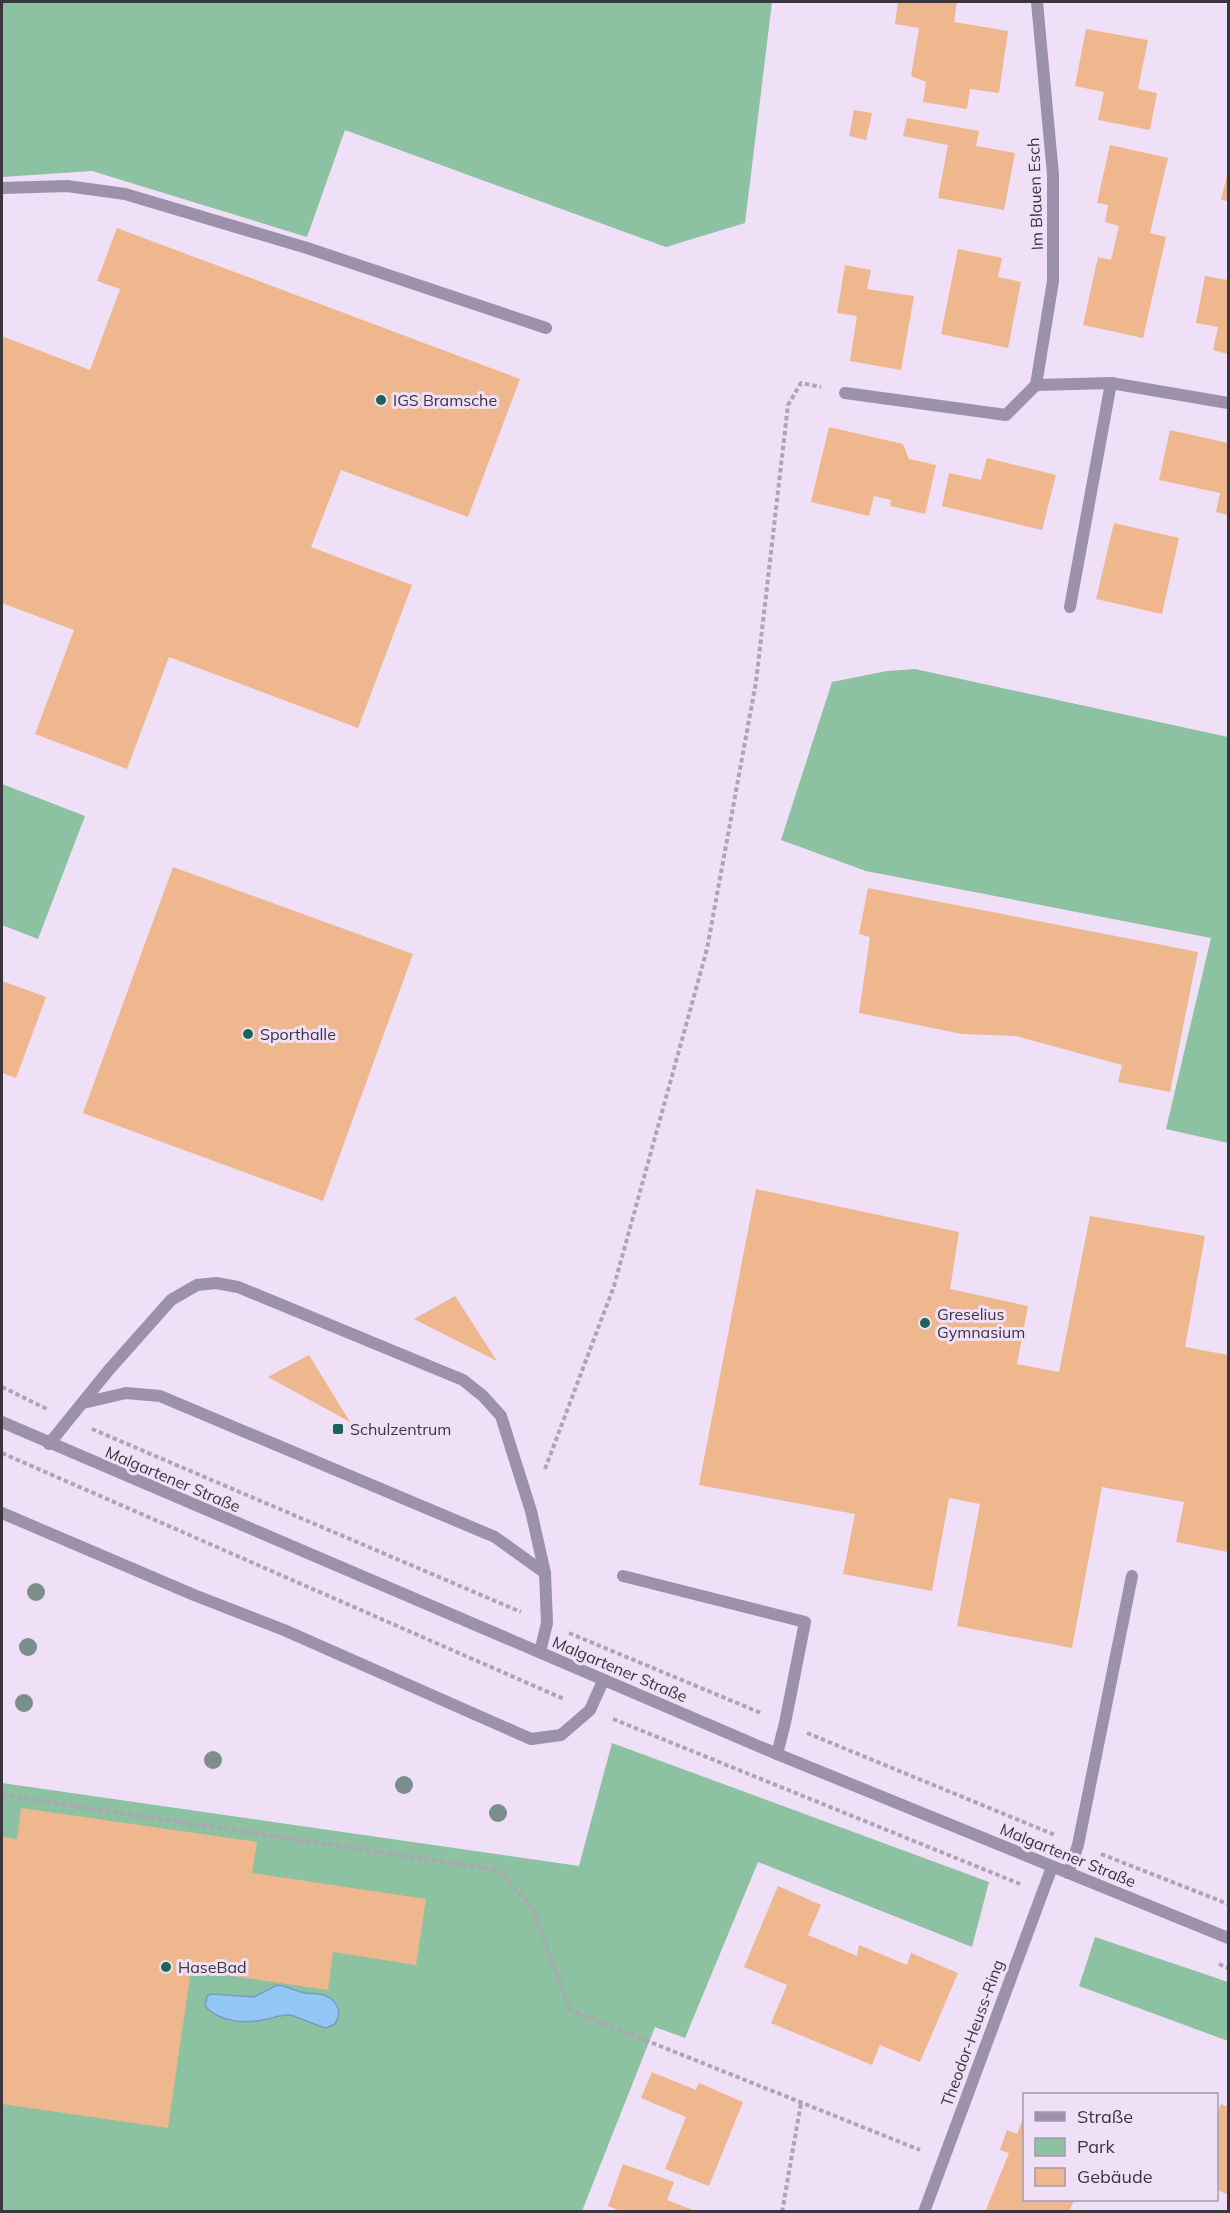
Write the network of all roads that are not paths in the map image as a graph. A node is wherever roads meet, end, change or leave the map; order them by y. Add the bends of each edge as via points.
1 (1036, 2) edge
2 (2, 188) edge
3 (546, 328) dead end
4 (1111, 382) junction
5 (1036, 385) junction
6 (845, 393) road end
7 (1228, 403) edge
8 (1070, 607) dead end
9 (83, 1403) junction
10 (2, 1422) edge
11 (49, 1444) junction
12 (2, 1513) edge
13 (545, 1573) junction
14 (623, 1576) dead end
15 (1132, 1576) dead end
16 (540, 1652) junction
17 (603, 1681) junction
18 (777, 1754) junction
19 (1052, 1867) junction
20 (1068, 1873) junction
21 (1228, 1938) edge
22 (924, 2211) edge

1 - 5 street, Im Blauen Esch via 1053,175 1053,281
2 - 3 street via 67,186 125,194 307,248
4 - 5 street
4 - 7 street
4 - 8 street
5 - 6 street via 1006,416
9 - 11 street
9 - 13 street via 126,1393 160,1396 495,1537
9 - 13 street via 171,1300 197,1285 238,1287 463,1380 483,1396 501,1416 531,1511
10 - 11 street, Malgartener Straße
11 - 16 street, Malgartener Straße
12 - 17 street via 284,1630 531,1739 561,1735 590,1710
13 - 16 street via 547,1623
14 - 18 street via 805,1622
15 - 20 street via 1078,1845
16 - 17 street, Malgartener Straße
17 - 18 street, Malgartener Straße
18 - 19 street, Malgartener Straße
19 - 20 street, Malgartener Straße
19 - 22 street, Theodor-Heuss-Ring
20 - 21 street, Malgartener Straße

